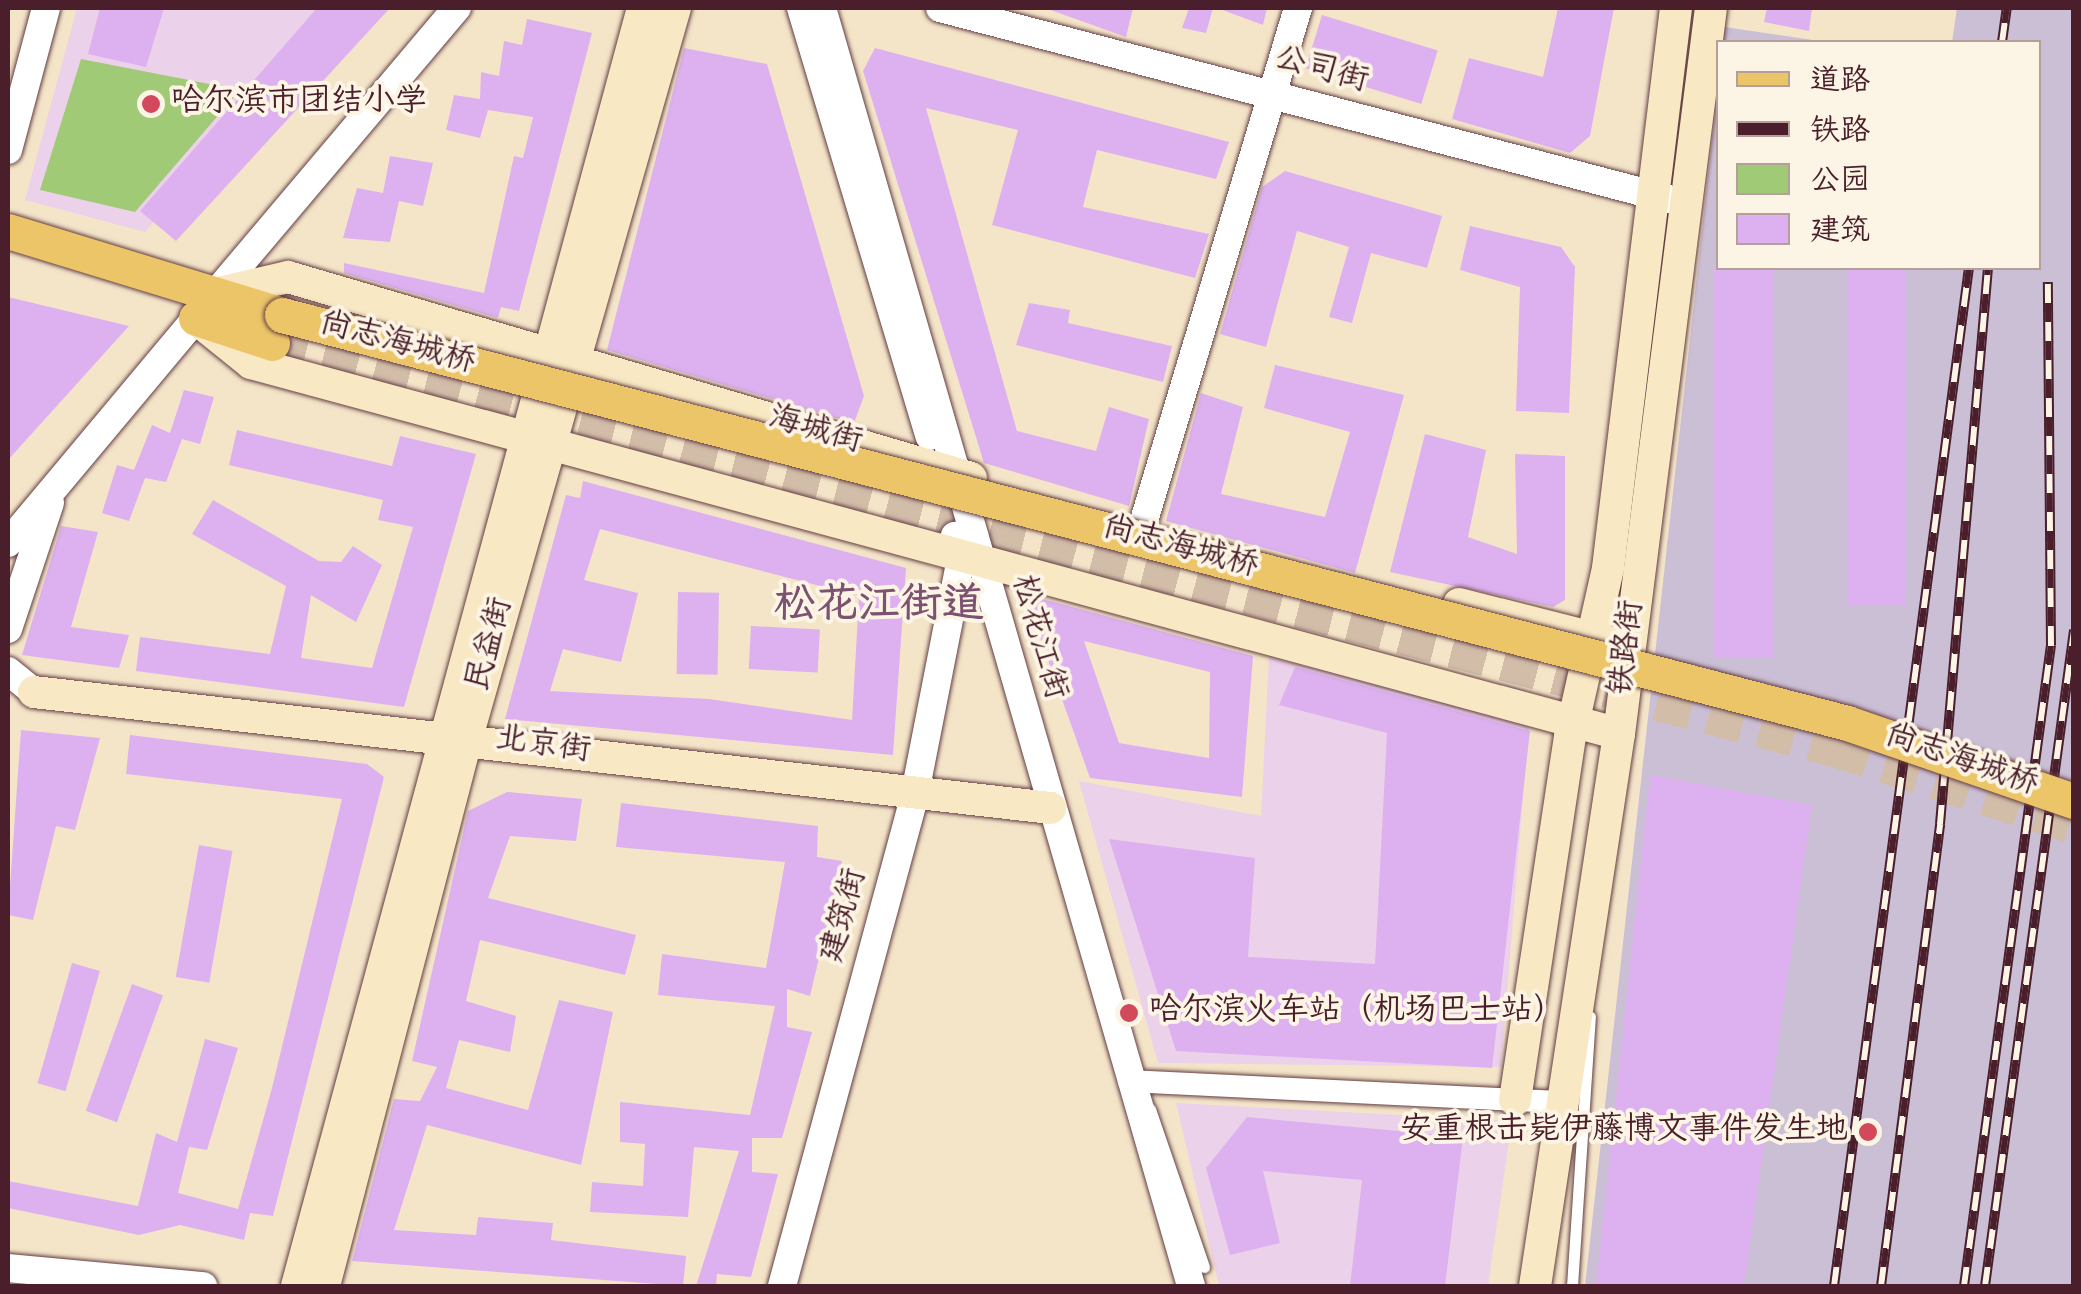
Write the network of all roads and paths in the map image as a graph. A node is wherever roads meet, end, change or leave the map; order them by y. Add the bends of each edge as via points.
1 (46, 8) edge
2 (457, 8) edge
3 (643, 8) edge
4 (676, 8) edge
5 (801, 8) edge
6 (822, 8) edge
7 (940, 8) edge
8 (1298, 8) edge
9 (1676, 8) edge
10 (1710, 8) edge
11 (1273, 95) junction
12 (8, 150) edge
13 (1669, 199) junction
14 (8, 231) edge
15 (205, 306) junction
16 (561, 358) junction
17 (535, 444) junction
18 (949, 472) junction
19 (56, 486) junction
20 (1143, 524) junction
21 (8, 543) edge
22 (970, 562) junction
23 (8, 629) edge
24 (1592, 638) junction
25 (1628, 647) junction
26 (8, 670) edge
27 (21, 694) edge
28 (1573, 721) junction
29 (1619, 734) junction
30 (455, 736) junction
31 (914, 798) junction
32 (2074, 801) edge
33 (1050, 808) junction
34 (1592, 896) junction
35 (1129, 1082) junction
36 (1516, 1100) junction
37 (1563, 1102) junction
38 (8, 1268) edge
39 (1198, 1277) edge
40 (203, 1286) edge
41 (297, 1286) edge
42 (324, 1286) edge
43 (782, 1286) edge
44 (1535, 1286) edge
45 (1572, 1286) edge

1 - 12 street
2 - 15 street
3 - 16 main road, 民益街
4 - 16 main road, 民益街
5 - 18 street, 松花江街
6 - 18 street, 松花江街
7 - 11 street, 公司街
8 - 11 street
9 - 13 main road, 铁路街
10 - 13 main road, 铁路街
11 - 13 street, 公司街
11 - 20 street
13 - 24 main road, 铁路街
13 - 25 main road, 铁路街
14 - 15 main road
15 - 16 main road, 海城街 via 288,276
15 - 17 main road via 251,363
15 - 19 street
15 - 32 main road, 尚志海城桥, bridge via 1828,718
16 - 17 main road, 民益街
16 - 18 main road, 海城街
17 - 22 main road
17 - 30 main road, 民益街
18 - 20 main road, 海城街
18 - 22 street, 松花江街
19 - 21 street
19 - 23 street
20 - 24 main road, 海城街
22 - 28 main road
22 - 31 street, 建筑街
22 - 33 street, 松花江街
24 - 25 main road, 海城街
24 - 28 main road, 铁路街
25 - 29 main road, 铁路街
26 - 27 street
27 - 30 main road, 北京街
28 - 29 main road
28 - 36 main road, 铁路街
29 - 34 main road, 铁路街
30 - 31 main road, 北京街
30 - 41 main road, 民益街
30 - 42 main road, 民益街
31 - 33 main road, 北京街
31 - 43 street, 建筑街
33 - 35 street, 松花江街
34 - 37 main road, 铁路街
34 - 45 lane via 1588,1150
35 - 36 street
35 - 39 street, 松花江街
36 - 37 street
37 - 44 main road, 铁路街
38 - 40 street

